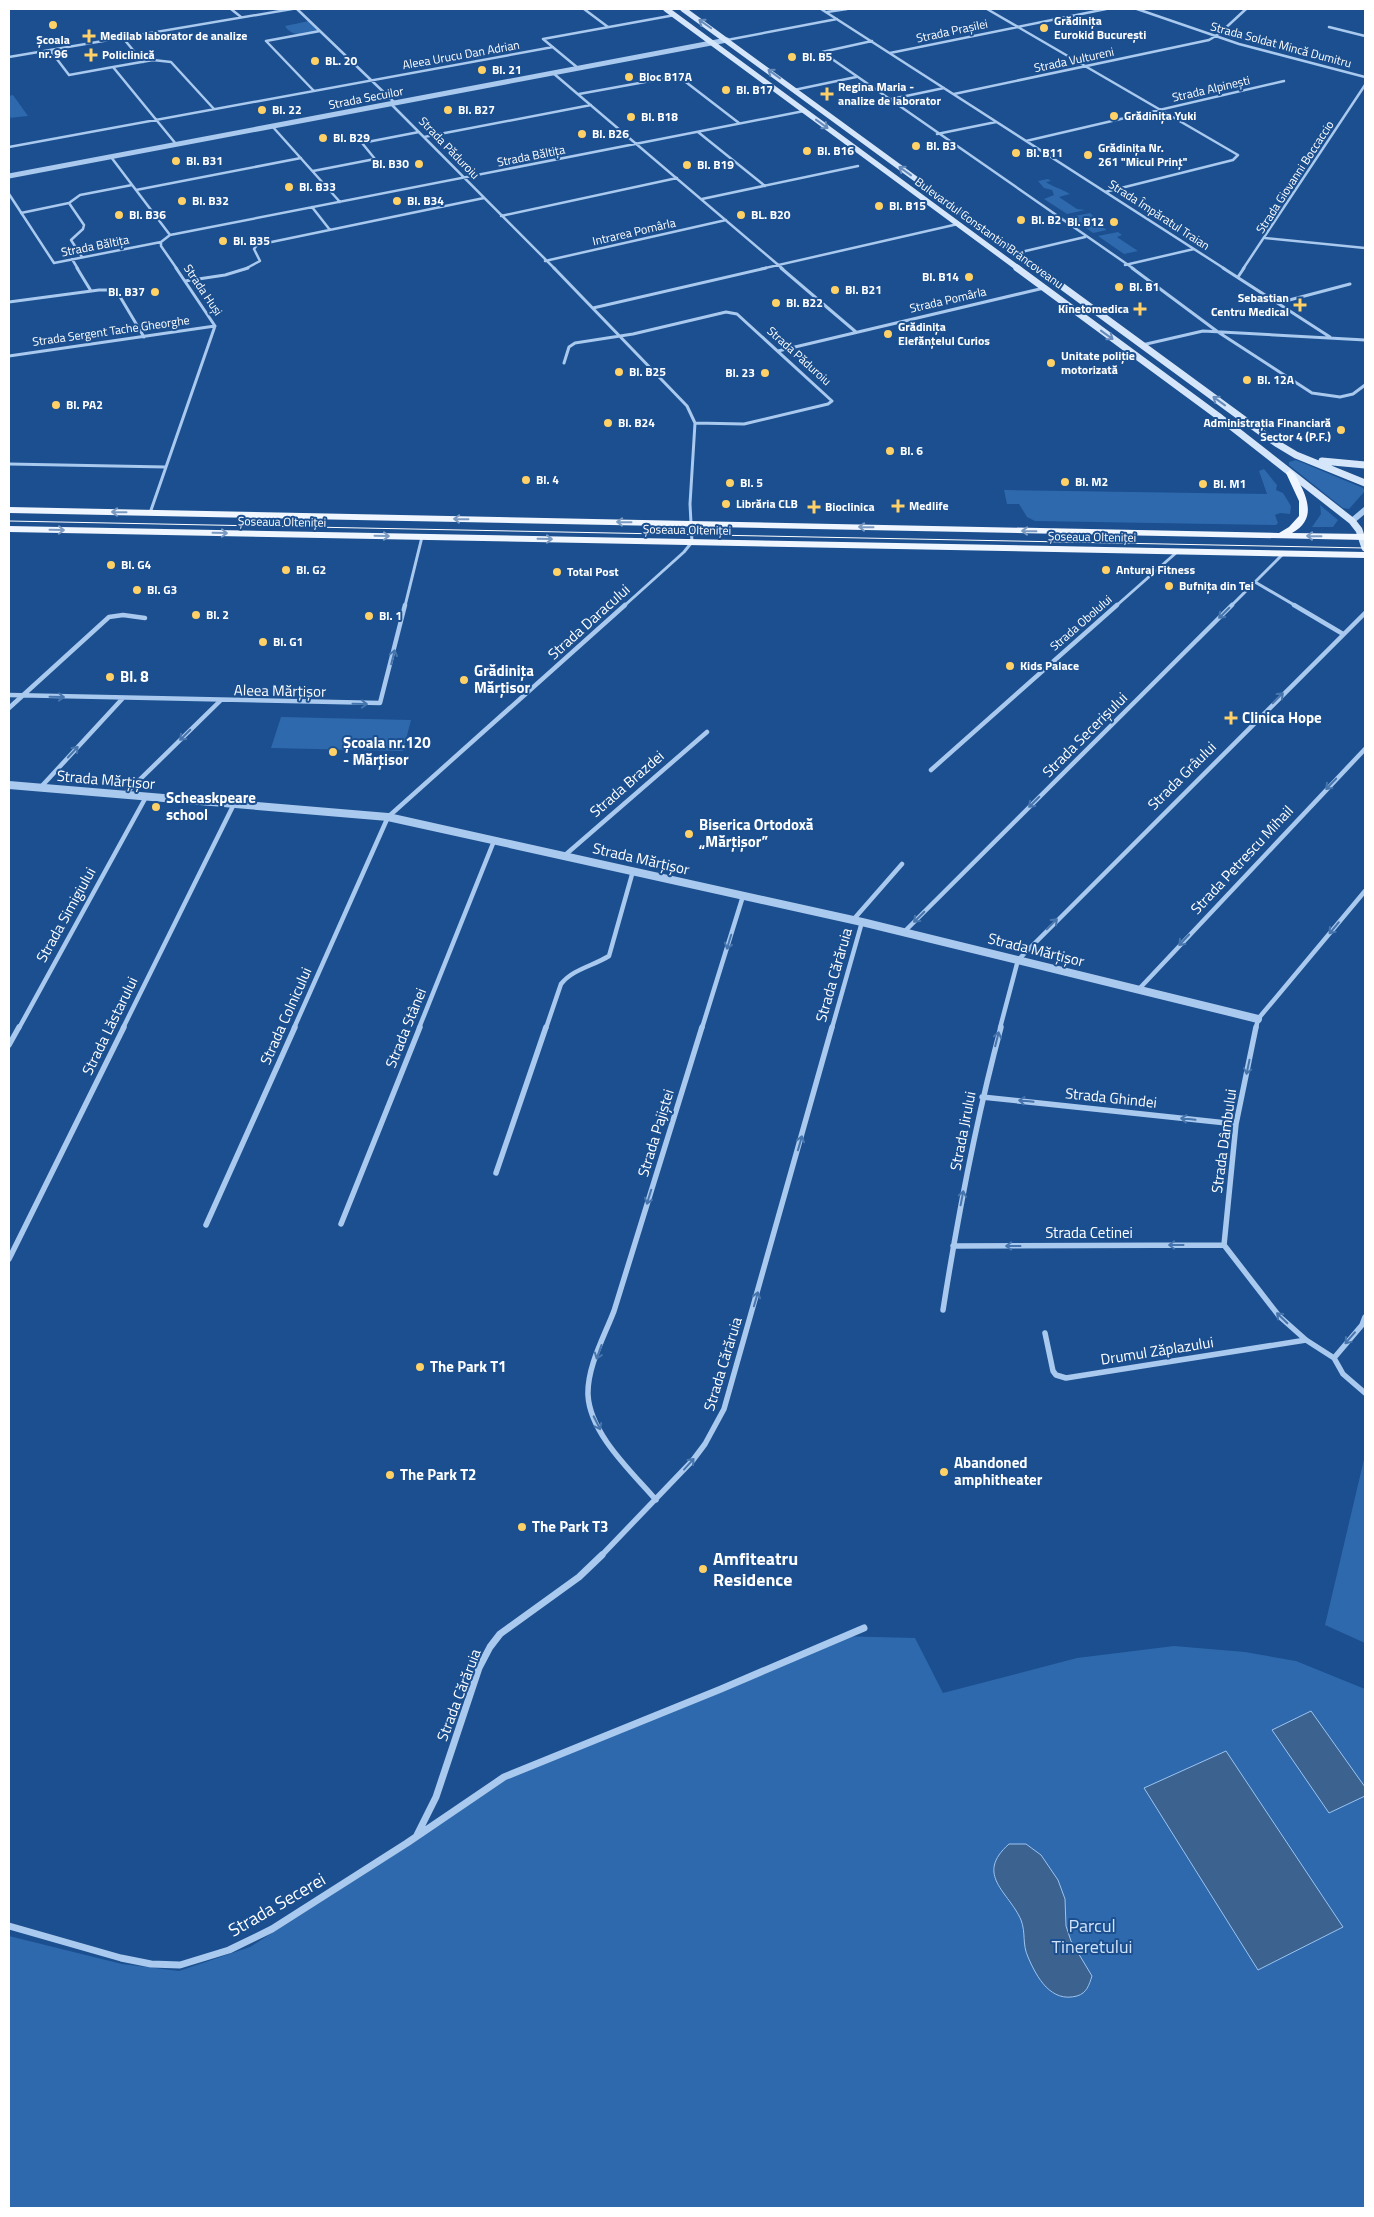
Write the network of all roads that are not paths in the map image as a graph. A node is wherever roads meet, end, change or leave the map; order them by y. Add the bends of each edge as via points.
1 (231, 9) edge
2 (292, 9) edge
3 (297, 9) edge
4 (584, 9) edge
5 (666, 9) edge
6 (683, 9) edge
7 (821, 9) edge
8 (847, 9) edge
9 (987, 9) edge
10 (1106, 9) edge
11 (1137, 9) edge
12 (1246, 9) edge
13 (827, 12) junction
14 (675, 15) junction
15 (241, 17) junction
16 (837, 19) junction
17 (1017, 27) junction
18 (1329, 27) dead end
19 (608, 28) junction
20 (320, 31) junction
21 (1365, 36) edge
22 (1215, 37) junction
23 (123, 38) junction
24 (727, 40) junction
25 (872, 41) junction
26 (712, 43) junction
27 (553, 47) junction
28 (50, 50) junction
29 (890, 53) junction
30 (9, 57) edge
31 (143, 62) junction
32 (1085, 66) junction
33 (113, 67) junction
34 (578, 68) junction
35 (553, 73) junction
36 (1365, 76) edge
37 (856, 78) junction
38 (371, 80) junction
39 (1284, 81) dead end
40 (1365, 85) edge
41 (944, 88) junction
42 (794, 90) junction
43 (314, 91) junction
44 (578, 94) junction
45 (954, 94) junction
46 (887, 100) junction
47 (393, 103) junction
48 (591, 105) junction
49 (214, 109) junction
50 (1160, 109) junction
51 (804, 111) junction
52 (156, 120) junction
53 (996, 122) junction
54 (739, 124) junction
55 (272, 126) junction
56 (418, 132) junction
57 (698, 132) junction
58 (937, 134) junction
59 (424, 137) junction
60 (1026, 140) junction
61 (176, 144) junction
62 (636, 144) junction
63 (9, 146) edge
64 (111, 156) junction
65 (301, 158) junction
66 (858, 166) dead end
67 (312, 171) junction
68 (9, 176) edge
69 (464, 178) junction
70 (677, 178) junction
71 (132, 185) junction
72 (765, 186) junction
73 (136, 190) junction
74 (1105, 192) junction
75 (9, 194) edge
76 (484, 198) junction
77 (702, 199) junction
78 (340, 202) junction
79 (70, 203) junction
80 (312, 208) junction
81 (21, 212) junction
82 (501, 216) junction
83 (726, 220) junction
84 (958, 224) junction
85 (330, 230) junction
86 (170, 235) junction
87 (1085, 237) junction
88 (1265, 238) junction
89 (161, 242) junction
90 (1365, 248) edge
91 (1194, 249) junction
92 (1017, 253) junction
93 (82, 257) junction
94 (72, 259) junction
95 (546, 261) junction
96 (1126, 265) junction
97 (778, 266) junction
98 (1238, 277) junction
99 (185, 281) junction
100 (1350, 284) dead end
101 (1044, 288) junction
102 (91, 291) junction
103 (9, 302) edge
104 (1278, 303) junction
105 (593, 308) junction
106 (215, 326) junction
107 (856, 332) junction
108 (1218, 332) junction
109 (620, 335) junction
110 (144, 337) junction
111 (1330, 338) junction
112 (1365, 340) edge
113 (1142, 345) junction
114 (778, 351) junction
115 (9, 356) edge
116 (564, 363) dead end
117 (1365, 385) edge
118 (695, 423) junction
119 (1296, 455) junction
120 (9, 464) edge
121 (1365, 465) edge
122 (166, 467) junction
123 (1290, 473) junction
124 (1365, 483) edge
125 (9, 510) edge
126 (1365, 510) edge
127 (150, 513) junction
128 (1352, 521) junction
129 (690, 524) junction
130 (9, 529) edge
131 (1280, 536) junction
132 (422, 537) junction
133 (1364, 537) edge
134 (692, 542) junction
135 (1365, 548) edge
136 (1177, 552) junction
137 (1283, 554) junction
138 (1365, 555) edge
139 (1254, 582) junction
140 (1365, 613) edge
141 (144, 618) dead end
142 (1343, 634) junction
143 (9, 695) edge
144 (21, 696) junction
145 (123, 698) junction
146 (220, 701) junction
147 (9, 708) edge
148 (707, 732) dead end
149 (1365, 749) edge
150 (931, 770) dead end
151 (9, 785) edge
152 (39, 788) junction
153 (124, 795) junction
154 (146, 797) junction
155 (234, 804) junction
156 (388, 817) junction
157 (494, 841) junction
158 (564, 856) junction
159 (902, 864) dead end
160 (633, 871) junction
161 (1365, 891) edge
162 (744, 896) junction
163 (853, 920) junction
164 (862, 922) junction
165 (904, 932) junction
166 (1018, 960) junction
167 (1139, 989) junction
168 (1258, 1019) junction
169 (9, 1045) edge
170 (982, 1097) junction
171 (1236, 1124) junction
172 (496, 1174) dead end
173 (341, 1224) dead end
174 (206, 1225) dead end
175 (1224, 1245) junction
176 (953, 1246) junction
177 (9, 1259) edge
178 (943, 1310) dead end
179 (1365, 1318) edge
180 (1045, 1333) dead end
181 (1306, 1340) junction
182 (1334, 1358) junction
183 (1365, 1393) edge
184 (656, 1500) junction
185 (864, 1628) dead end
186 (416, 1837) junction
187 (9, 1926) edge

1 - 15 street
2 - 15 street
3 - 20 street
4 - 19 street
5 - 14 main road, Bulevardul Constantin Brâncoveanu
24 -> 6 main road, Bulevardul Constantin Brâncoveanu
7 - 13 street, Strada Împăratul Traian
8 - 13 street
9 - 17 street
10 - 17 street, Strada Prașilei
11 - 22 street, Strada Soldat Mincă Dumitru
12 - 22 street, Strada Vultureni
13 - 16 street, Strada Împăratul Traian
14 - 19 street
14 - 26 main road, Bulevardul Constantin Brâncoveanu
15 - 23 street
16 - 24 street
16 - 25 street, Strada Împăratul Traian
17 - 29 street, Strada Prașilei
17 - 32 street
18 - 21 street
19 - 27 street via 543,39
20 - 38 street
20 - 43 street via 266,41
22 - 32 street, Strada Vultureni
22 - 36 street, Strada Soldat Mincă Dumitru
23 - 28 street
23 - 31 street
24 - 26 street, Strada Secuilor
42 -> 24 main road, Bulevardul Constantin Brâncoveanu
25 - 29 street, Strada Împăratul Traian
25 - 37 street via 822,52
26 - 34 street, Strada Secuilor
26 - 51 main road, Bulevardul Constantin Brâncoveanu
27 - 34 street
27 - 38 street, Aleea Urucu Dan Adrian
28 - 30 street
28 - 33 street via 69,75
29 - 41 street, Strada Împăratul Traian
31 - 33 street
31 - 49 street via 171,62
32 - 45 street, Strada Vultureni
32 - 50 street
33 - 52 street
34 - 35 street, Strada Secuilor
35 - 44 street
35 - 47 street, Strada Secuilor
37 - 42 street
37 - 46 street
38 - 43 street, Aleea Urucu Dan Adrian
38 - 47 street
39 - 50 street, Strada Alpinești
40 - 88 street, Strada Giovanni Boccaccio
41 - 45 street, Strada Împăratul Traian
41 - 46 street
92 -> 42 main road, Bulevardul Constantin Brâncoveanu
43 - 49 street, Aleea Urucu Dan Adrian
44 - 48 street
44 - 54 street via 678,76
45 - 53 street, Strada Împăratul Traian
46 - 58 street
47 - 55 street, Strada Secuilor
47 - 56 street, Strada Păduroiu
48 - 59 street
48 - 62 street
49 - 52 street, Aleea Urucu Dan Adrian
50 - 60 street, Strada Alpinești
50 - 74 street via 1238,157
51 - 54 street, Strada Băltița
51 -> 84 main road, Bulevardul Constantin Brâncoveanu
52 - 61 street
52 - 63 street, Aleea Urucu Dan Adrian
53 - 58 street
53 - 60 street, Strada Împăratul Traian
54 - 57 street, Strada Băltița
55 - 61 street, Strada Secuilor
55 - 65 street
56 - 59 street, Strada Păduroiu
56 - 67 street via 362,143 375,159
57 - 62 street, Strada Băltița
57 - 72 street
58 - 87 street
59 - 69 street, Strada Păduroiu
60 - 74 street, Strada Împăratul Traian
61 - 64 street, Strada Secuilor
62 - 69 street, Strada Băltița
62 - 70 street
64 - 68 street, Strada Secuilor
64 - 71 street
65 - 67 street
65 - 73 street
66 - 72 street
67 - 78 street
69 - 76 street, Strada Păduroiu
69 - 78 street, Strada Băltița
70 - 77 street
70 - 82 street
71 - 73 street
71 - 79 street via 80,195
72 - 77 street
73 - 86 street
74 - 91 street, Strada Împăratul Traian
75 - 81 street, Strada Băltița
76 - 82 street, Strada Păduroiu
76 - 85 street
77 - 83 street
78 - 80 street, Strada Băltița
79 - 81 street
79 - 93 street via 84,225 71,240
80 - 85 street
80 - 86 street, Strada Băltița
81 - 94 street, Strada Băltița via 54,263
82 - 95 street, Strada Păduroiu
83 - 95 street, Intrarea Pomârla
83 - 97 street
84 - 97 street
84 - 101 main road, Bulevardul Constantin Brâncoveanu
85 - 99 street via 257,245 254,249 260,261 258,264
86 - 89 street
87 - 92 street
87 - 96 street
88 - 90 street
88 - 98 street, Strada Giovanni Boccaccio
89 - 93 street, Strada Băltița
89 - 99 street, Strada Huși
91 - 96 street
91 - 98 street, Strada Împăratul Traian
92 - 113 main road, Bulevardul Constantin Brâncoveanu
93 - 94 street, Strada Băltița
94 - 102 street
95 - 105 street, Strada Păduroiu
96 - 108 street
97 - 105 street
97 - 107 street
98 - 104 street, Strada Împăratul Traian
99 - 106 street, Strada Huși
100 - 104 street
101 - 107 street, Strada Pomârla
101 -> 123 main road, Bulevardul Constantin Brâncoveanu
102 - 103 street
102 - 110 street via 110,289 119,292
104 - 111 street, Strada Împăratul Traian
105 - 109 street, Strada Păduroiu
106 - 110 street, Strada Sergent Tache Gheorghe
106 - 122 street, Strada Huși
107 - 114 street, Strada Pomârla
108 - 111 street
108 - 113 street via 1191,332
108 - 117 street via 1312,393 1343,397 1357,393
109 - 114 street, Strada Păduroiu via 732,312
109 - 116 street via 570,345
109 - 118 street, Strada Păduroiu via 683,401
110 - 115 street, Strada Sergent Tache Gheorghe
111 - 112 street
119 -> 113 main road, Bulevardul Constantin Brâncoveanu
114 - 118 street, Strada Păduroiu via 832,401 744,424
118 - 129 street
119 - 121 main road via 1332,463
119 - 124 main road, Bulevardul Constantin Brâncoveanu
120 - 122 street
122 - 127 street, Strada Huși
123 - 128 main road, Bulevardul Constantin Brâncoveanu
123 - 131 main road via 1303,498 1305,510 1296,528
127 -> 125 main road, Șoseaua Olteniței
126 - 128 street
129 -> 127 main road, Șoseaua Olteniței
128 - 133 main road, Bulevardul Constantin Brâncoveanu
131 -> 129 main road, Șoseaua Olteniței
129 - 134 street
130 -> 132 main road, Șoseaua Olteniței
133 -> 131 main road, Șoseaua Olteniței
132 -> 134 main road, Șoseaua Olteniței
146 -> 132 street, Aleea Mărțișor via 380,703
133 - 135 main road
134 - 136 main road, Șoseaua Olteniței
134 - 156 street, Strada Daracului
136 - 137 main road, Șoseaua Olteniței
136 - 150 street, Strada Obolului
137 - 138 main road, Șoseaua Olteniței
137 - 139 street, Strada Secerișului
139 - 142 street
139 -> 165 street, Strada Secerișului
140 - 142 street, Strada Grâului
141 - 144 street via 123,614 109,617
166 -> 142 street, Strada Grâului
143 - 144 street, Aleea Mărțișor
144 -> 145 street, Aleea Mărțișor
144 - 147 street
145 - 146 street, Aleea Mărțișor
152 -> 145 street
146 -> 153 street
148 - 158 street, Strada Brazdei
149 -> 167 street, Strada Petrescu Mihail
151 - 152 street, Strada Mărțișor
152 - 153 street, Strada Mărțișor
153 - 154 street, Strada Mărțișor
154 - 155 street, Strada Mărțișor
154 - 169 street, Strada Simigiului
155 - 156 street, Strada Mărțișor
155 - 177 street, Strada Lăstarului
156 - 157 street, Strada Mărțișor
156 - 174 street, Strada Colnicului
157 - 158 street, Strada Mărțișor
157 - 173 street, Strada Stânei
158 - 160 street, Strada Mărțișor
159 - 163 street
160 - 162 street, Strada Mărțișor
160 - 172 street via 609,956 598,964 567,974 561,984
161 -> 168 street, Strada Dâmbului
162 - 163 street, Strada Mărțișor
162 -> 184 street, Strada Pajiștei via 614,1311 590,1376 588,1396 595,1420 605,1438
163 - 164 street, Strada Mărțișor
164 - 165 street, Strada Mărțișor
184 -> 164 street, Strada Cărăruia via 705,1444 724,1409
165 - 166 street, Strada Mărțișor
166 - 167 street, Strada Mărțișor
170 -> 166 street, Strada Jirului
167 - 168 street, Strada Mărțișor
168 -> 171 street, Strada Dâmbului
171 -> 170 street, Strada Ghindei
176 -> 170 street, Strada Jirului
171 - 175 street, Strada Dâmbului
175 -> 176 street, Strada Cetinei
181 -> 175 street via 1279,1316
176 - 178 street, Strada Jirului
179 -> 182 street
180 - 181 street, Drumul Zăplazului via 1054,1371 1066,1378
181 - 182 street
182 - 183 street via 1343,1374
184 - 186 street, Strada Cărăruia via 579,1577 515,1622 490,1647 479,1668 436,1796
185 - 186 street, Strada Secerei via 504,1777
186 - 187 street, Strada Secerei via 272,1929 228,1950 187,1963 151,1964 121,1958

